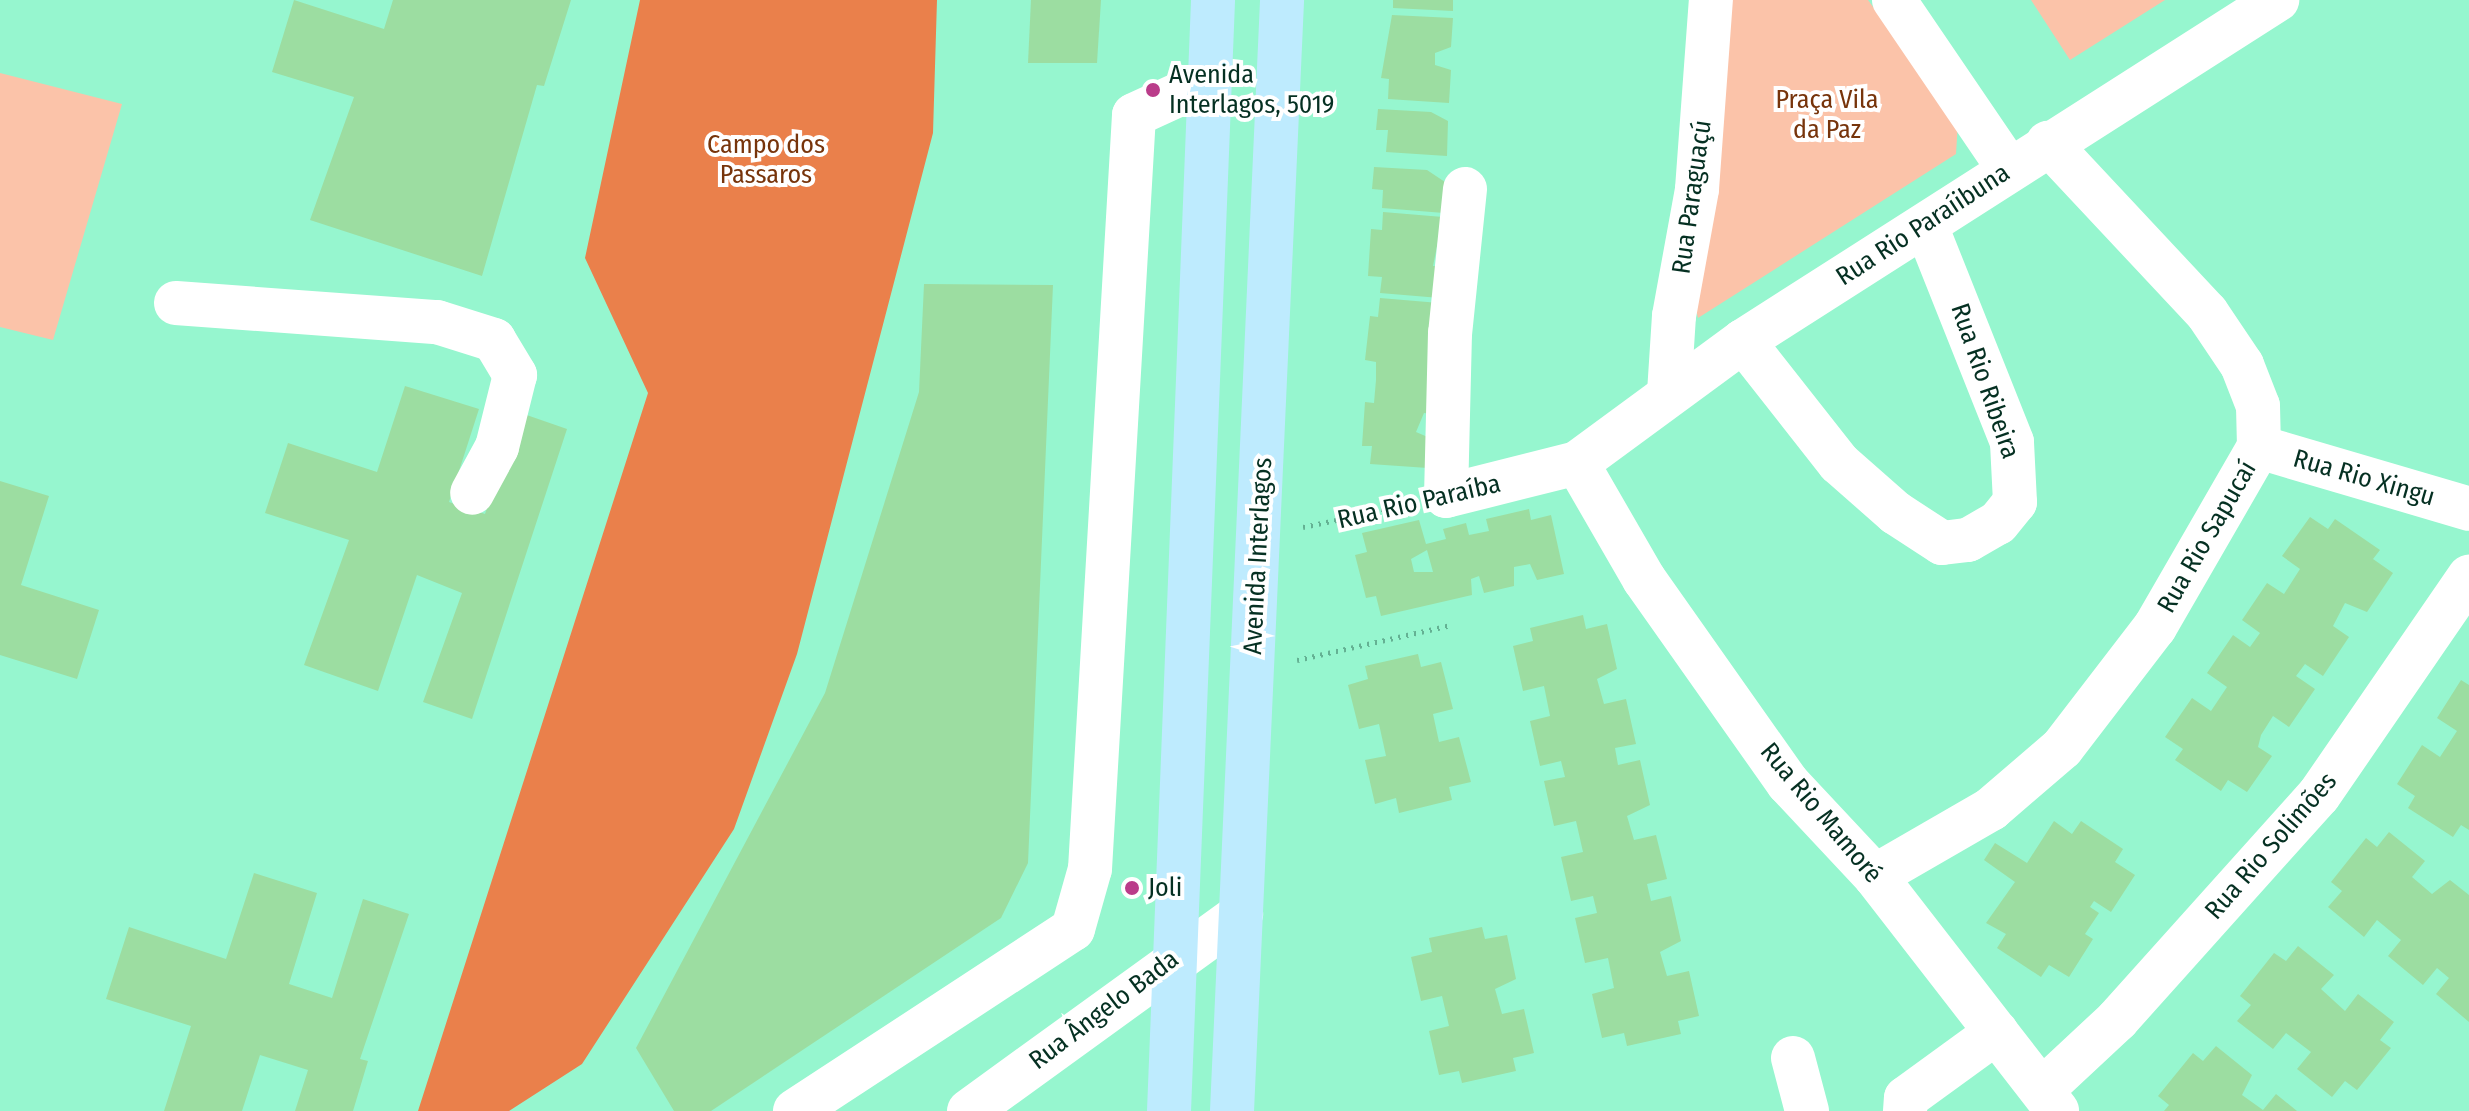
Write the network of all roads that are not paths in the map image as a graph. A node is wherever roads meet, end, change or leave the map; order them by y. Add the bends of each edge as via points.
1 (1213, 0) edge
2 (1282, 0) edge
3 (1711, 0) edge
4 (1894, 0) edge
5 (2277, 0) edge
6 (1210, 80) junction
7 (2048, 143) junction
8 (2009, 169) junction
9 (1465, 189) dead end
10 (1927, 228) junction
11 (176, 303) dead end
12 (1743, 341) junction
13 (1669, 393) junction
14 (2259, 447) junction
15 (1577, 463) junction
16 (472, 493) dead end
17 (2469, 509) edge
18 (2469, 577) edge
19 (1875, 876) junction
20 (1241, 914) junction
21 (1177, 954) junction
22 (1997, 1032) junction
23 (1793, 1058) dead end
24 (2049, 1101) edge
25 (795, 1111) edge
26 (969, 1111) edge
27 (1169, 1111) edge
28 (1232, 1111) edge
29 (1807, 1111) edge
30 (1905, 1111) edge

1 - 6 main road
2 - 20 main road, Avenida Interlagos
3 - 13 street, Rua Paraguaçú via 1697,189 1674,316
4 - 8 street
5 - 7 street, Rua Rio Paraíibuna
6 - 21 main road
6 - 25 street via 1134,115 1090,869 1073,929
7 - 8 street, Rua Rio Paraíibuna
7 - 14 street, Rua Rio Sapucaí via 2207,313 2258,406
8 - 10 street, Rua Rio Paraíibuna
9 - 15 street, Rua Rio Paraíba via 1450,333 1446,496
10 - 12 street, Rua Rio Paraíibuna
10 - 12 street, Rua Rio Ribeira via 2012,442 2015,502 1998,523 1968,540 1942,543 1896,513 1839,463
11 - 16 street via 437,322 494,340 515,375 497,447
12 - 13 street, Rua Rio Paraíibuna
13 - 15 street, Rua Rio Paraíibuna
14 - 17 street, Rua Rio Xingu
14 - 19 street, Rua Rio Sapucaí via 2155,627 2062,748 1991,809
15 - 19 street, Rua Rio Mamoré via 1644,579 1788,783
18 - 24 street, Rua Rio Solimões via 2319,795
19 - 22 street, Rua Rio Mamoré
20 - 21 street, Rua Ângelo Bada
20 - 28 main road, Avenida Interlagos
21 - 26 street, Rua Ângelo Bada
21 - 27 main road
22 - 24 street, Rua Rio Mamoré
22 - 30 street via 1906,1098
23 - 29 street

